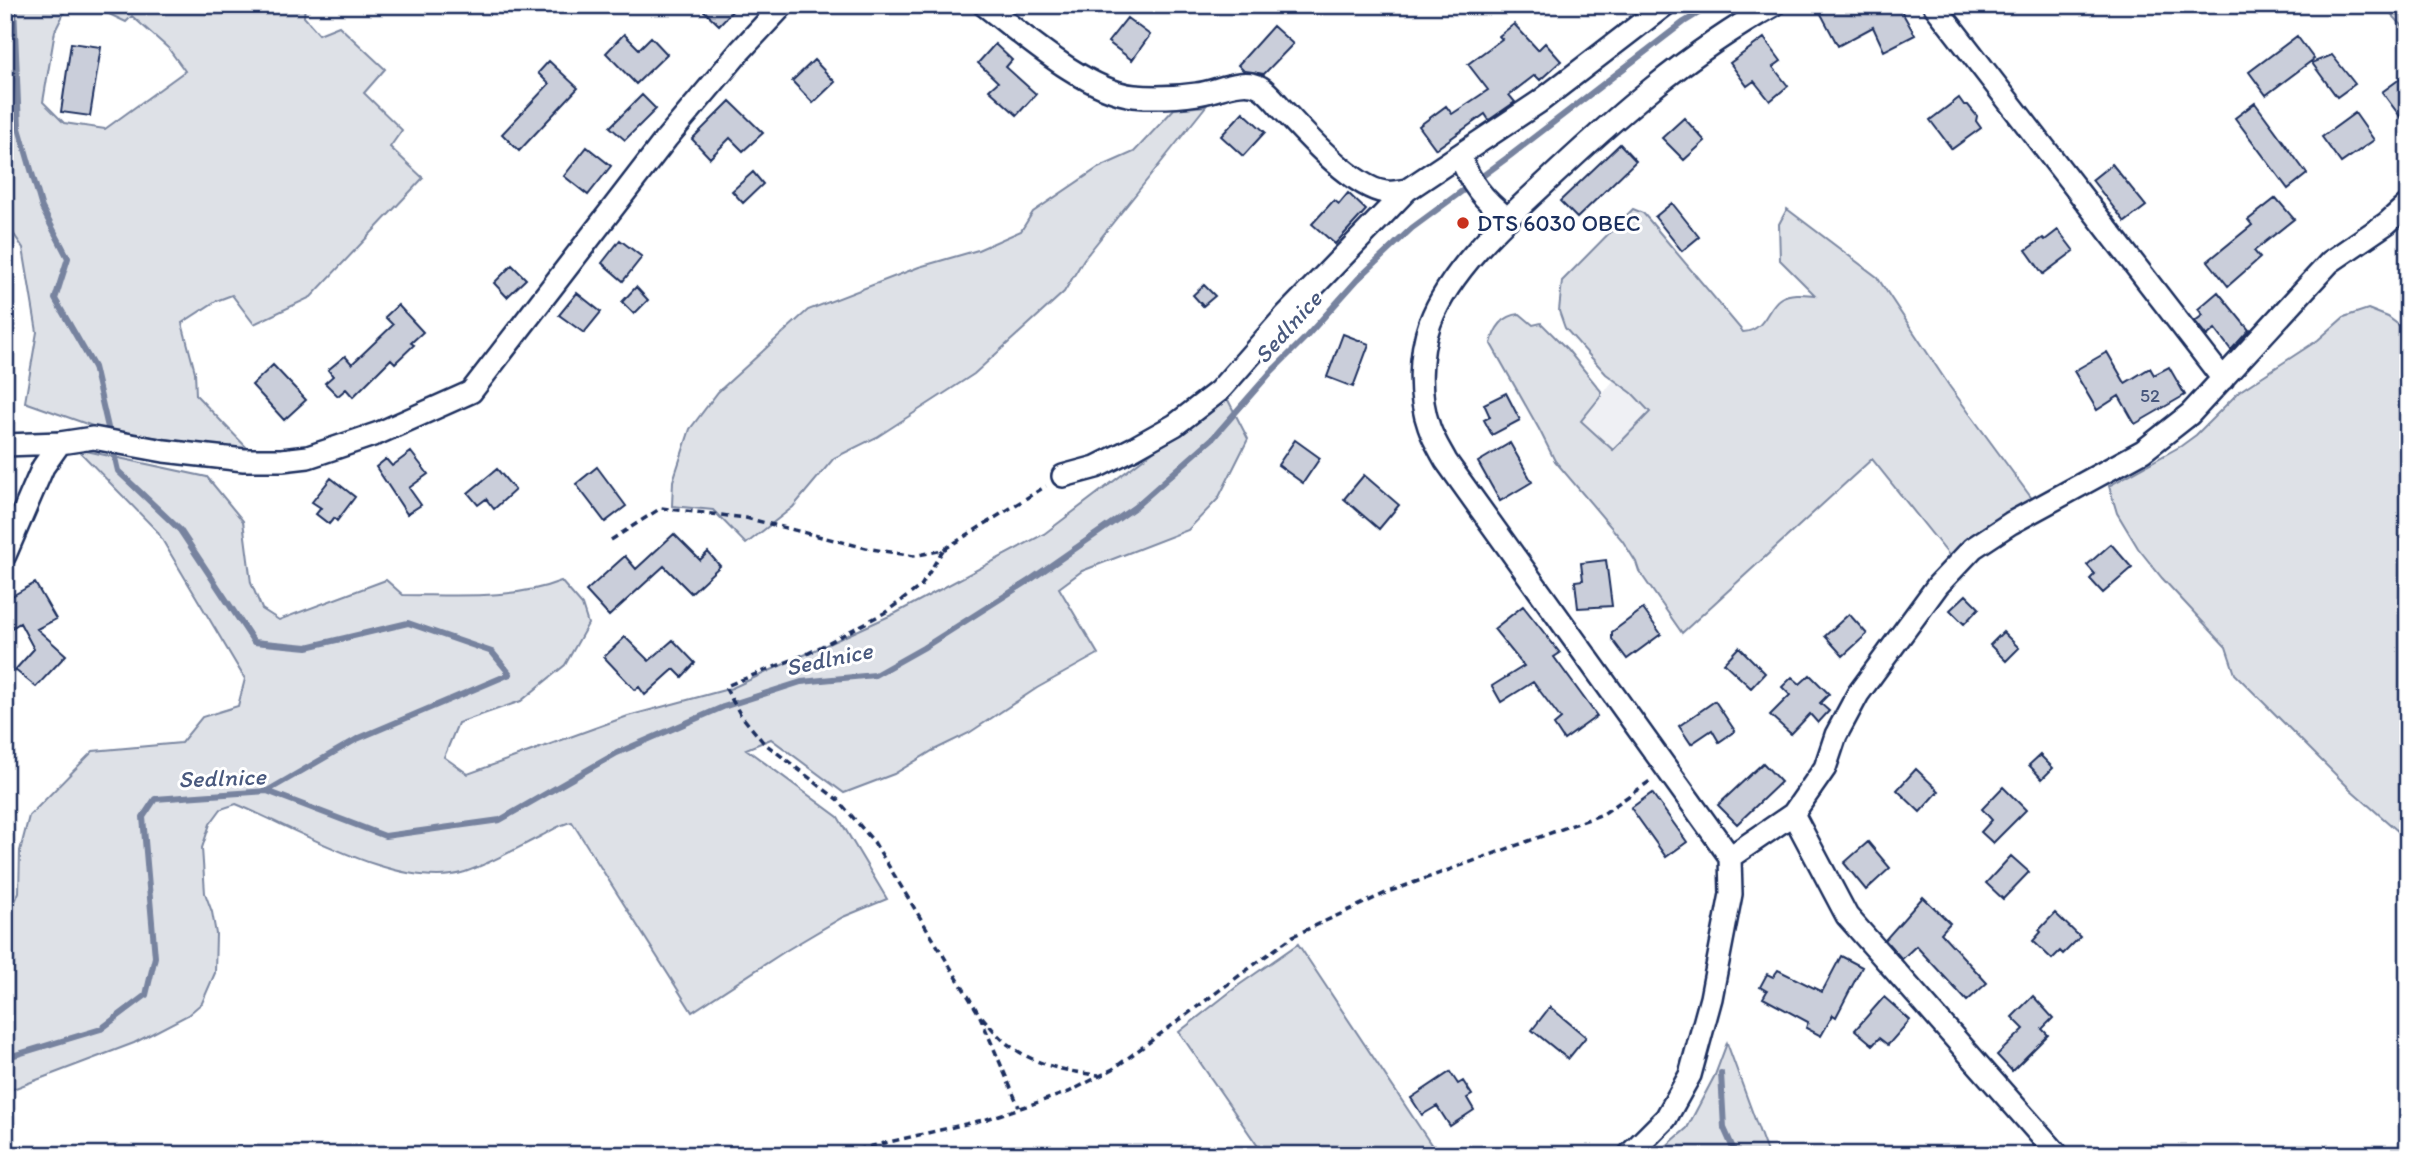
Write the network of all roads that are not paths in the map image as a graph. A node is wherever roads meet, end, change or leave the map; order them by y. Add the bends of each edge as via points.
1 (783, 5) edge
2 (984, 5) edge
3 (1665, 5) edge
4 (1774, 5) edge
5 (1934, 5) edge
6 (1462, 161) junction
7 (1407, 190) junction
8 (2408, 204) edge
9 (1508, 219) junction
10 (2223, 379) junction
11 (60, 443) junction
12 (5, 445) edge
13 (1063, 476) road end
14 (5, 555) edge
15 (1793, 814) junction
16 (1730, 857) junction
17 (1629, 1155) edge
18 (2058, 1155) edge

1 - 11 street via 666,139 471,392 379,433 295,458 244,460 164,452 93,438
2 - 7 street via 1056,60 1117,92 1166,97 1245,84 1262,88 1319,148 1353,176 1386,192
3 - 6 street
4 - 9 street via 1729,32 1627,109
5 - 10 street
6 - 7 street
6 - 9 street via 1483,198
7 - 13 street via 1219,391 1175,425 1134,448 1096,467
8 - 10 street via 2330,262
9 - 16 street via 1451,286 1430,323 1422,366 1430,429 1477,507
10 - 15 street via 2190,414 2143,451 1999,529 1958,562 1858,694 1825,768
11 - 12 street
11 - 14 street via 43,467
15 - 16 street
15 - 18 street via 1847,916
16 - 17 street via 1731,894 1690,1075 1666,1118

